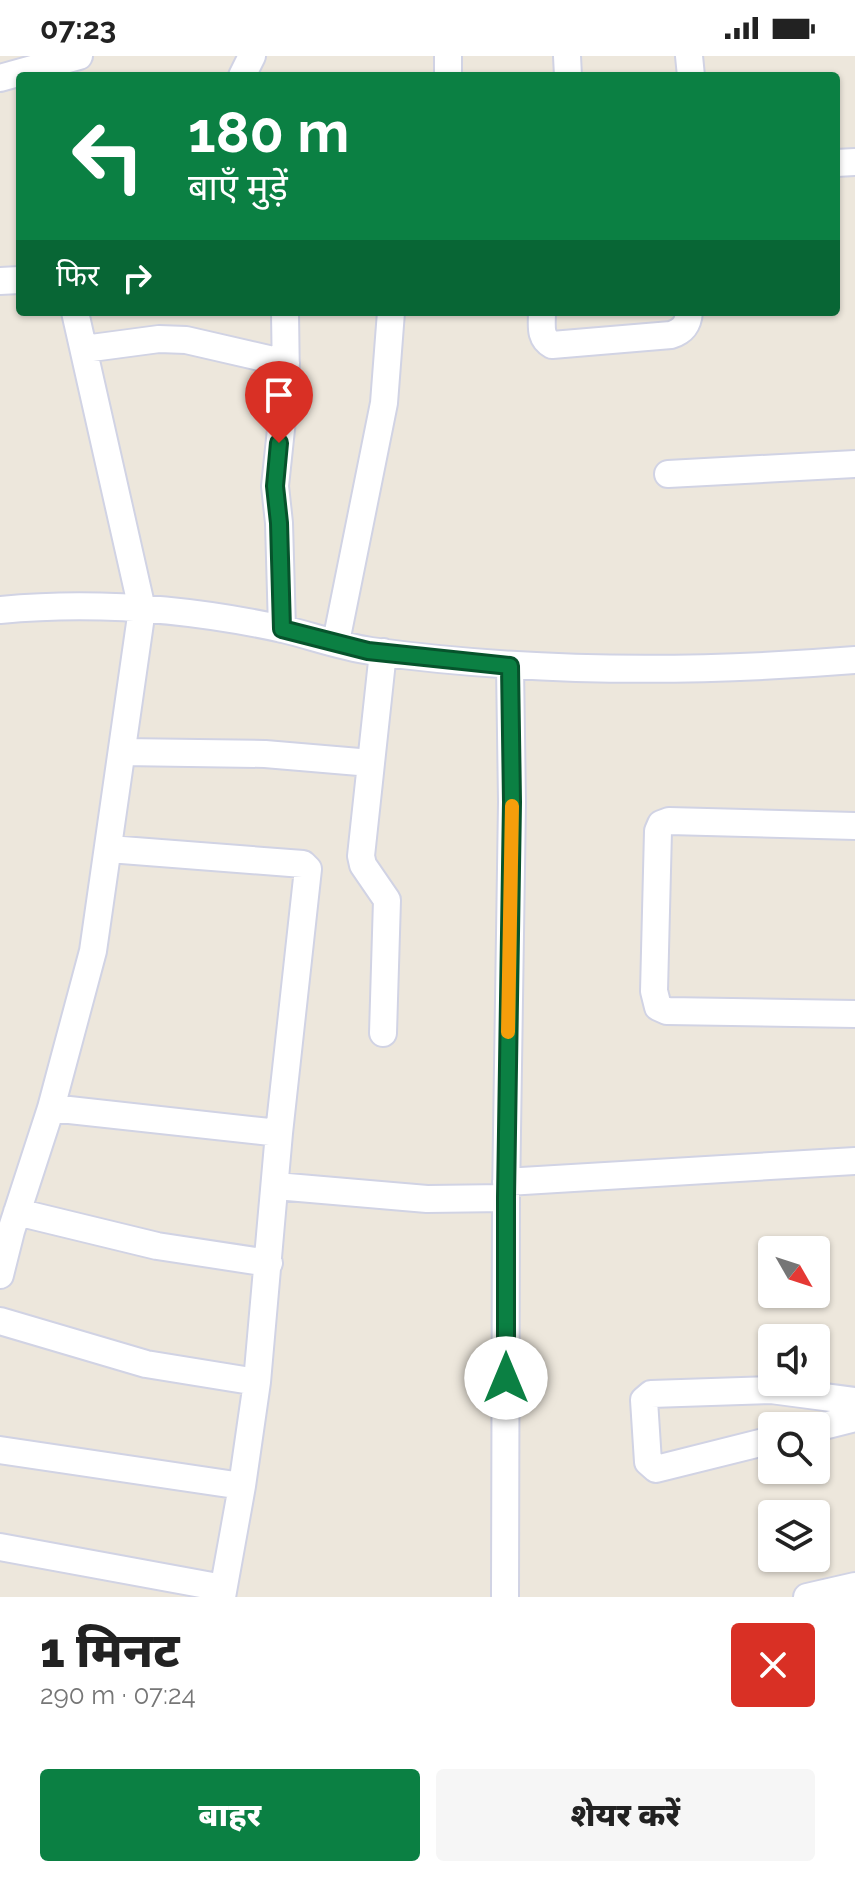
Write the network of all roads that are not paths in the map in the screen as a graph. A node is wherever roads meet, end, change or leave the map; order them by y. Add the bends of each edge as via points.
1 (79, 56) edge
2 (22, 72) edge
3 (76, 316) edge
4 (285, 316) edge
5 (391, 316) edge
6 (542, 316) edge
7 (688, 316) edge
8 (84, 349) junction
9 (286, 363) junction
10 (855, 464) edge
11 (668, 474) dead end
12 (0, 609) edge
13 (142, 609) junction
14 (282, 629) junction
15 (336, 642) junction
16 (383, 652) junction
17 (855, 660) edge
18 (510, 666) junction
19 (122, 752) junction
20 (371, 763) junction
21 (855, 826) edge
22 (109, 849) junction
23 (855, 1014) edge
24 (383, 1033) dead end
25 (51, 1108) junction
26 (279, 1133) junction
27 (855, 1161) edge
28 (276, 1186) junction
29 (506, 1190) junction
30 (12, 1205) edge
31 (269, 1263) junction
32 (0, 1275) edge
33 (0, 1321) edge
34 (257, 1382) junction
35 (855, 1401) edge
36 (855, 1418) edge
37 (830, 1424) edge
38 (758, 1444) edge
39 (0, 1450) edge
40 (242, 1486) junction
41 (0, 1547) edge
42 (855, 1586) edge
43 (222, 1593) edge
44 (505, 1597) edge
45 (807, 1597) edge

1 - 2 street
3 - 8 street
4 - 9 street
5 - 15 street via 384,403
6 - 7 street via 542,334 552,345 671,335 681,331
8 - 9 street via 186,340
8 - 13 street
9 - 14 street via 275,486
10 - 11 street
12 - 13 street
13 - 14 street
13 - 19 street
14 - 15 street
15 - 16 street
16 - 18 street
16 - 20 street
17 - 18 street via 757,668
18 - 29 street
19 - 20 street via 265,754
19 - 22 street
20 - 24 street via 361,856 387,900
21 - 23 street via 661,824 654,991 658,1007 667,1011
22 - 25 street via 93,951
22 - 26 street via 307,867
25 - 26 street
25 - 30 street
26 - 28 street
27 - 29 street
28 - 29 street via 427,1199
28 - 31 street
29 - 44 street
30 - 31 street via 157,1246
30 - 32 street
31 - 34 street
33 - 34 street via 146,1364
34 - 40 street
35 - 38 street via 771,1390 651,1394 644,1400 648,1462 656,1469
36 - 37 street
39 - 40 street
40 - 43 street
41 - 43 street
42 - 45 street

